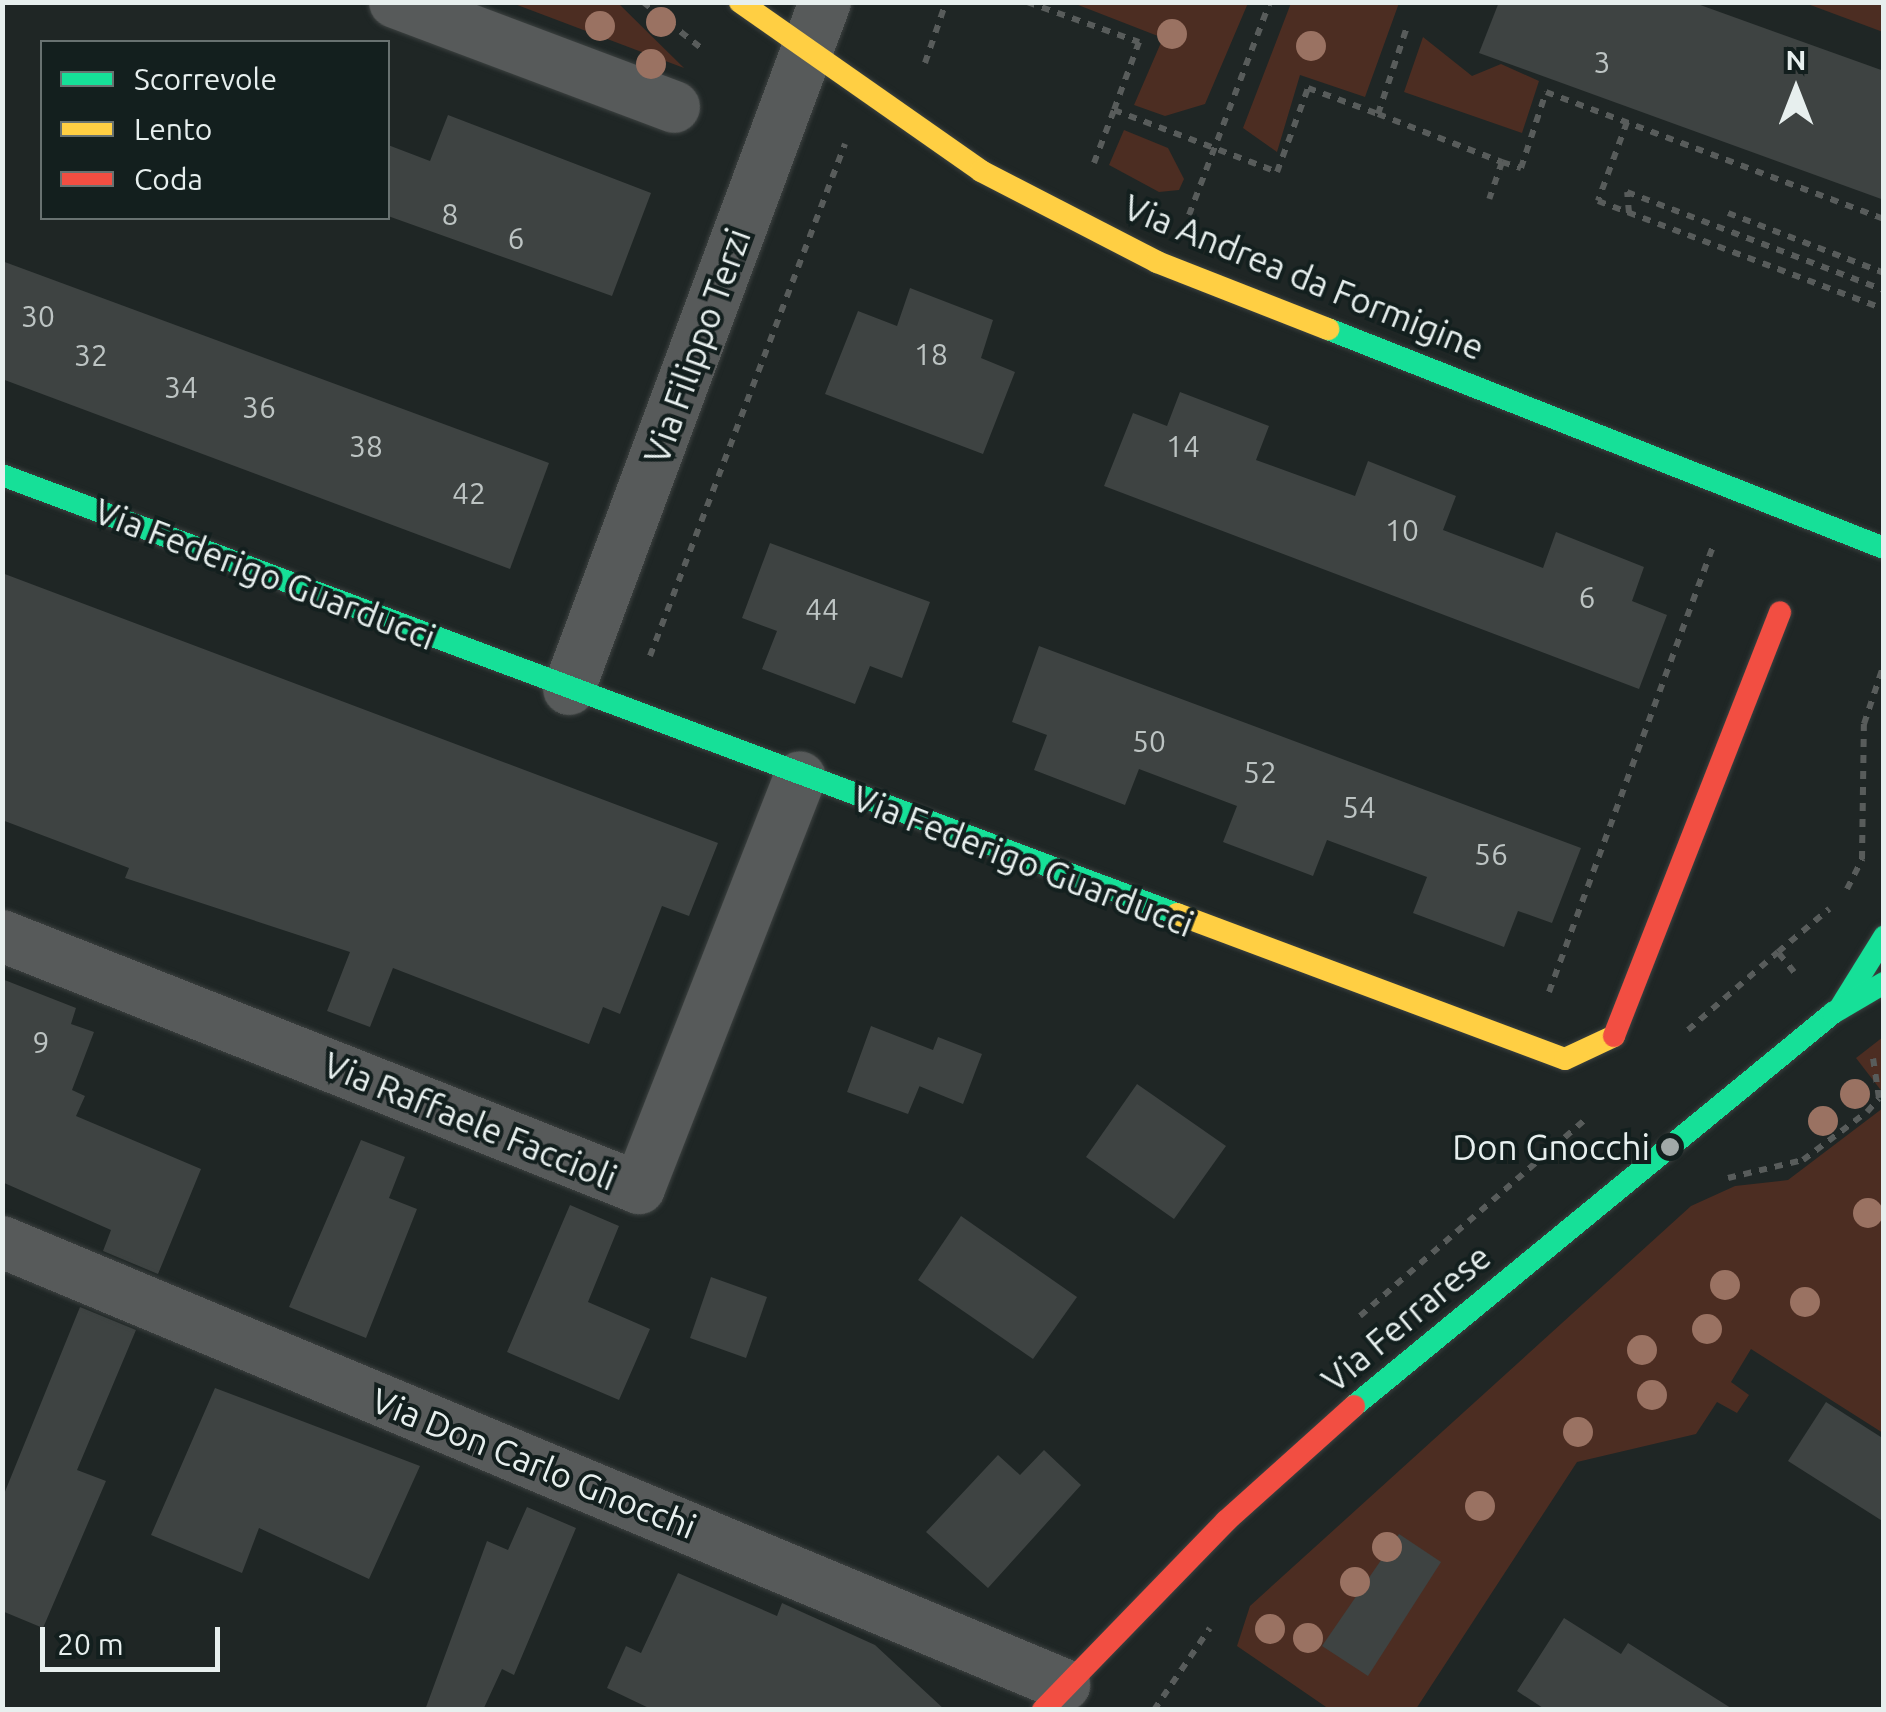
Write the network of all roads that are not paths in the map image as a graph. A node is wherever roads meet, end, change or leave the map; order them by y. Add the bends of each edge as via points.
1 (395, 2) edge
2 (740, 2) edge
3 (825, 2) edge
4 (806, 52) junction
5 (674, 107) dead end
6 (2, 475) edge
7 (1882, 548) edge
8 (1780, 612) dead end
9 (569, 689) junction
10 (800, 777) junction
11 (2, 936) edge
12 (1884, 937) edge
13 (1884, 983) edge
14 (1840, 1008) junction
15 (2, 1242) edge
16 (1054, 1697) edge

1 - 5 street
2 - 4 street, Via Andrea da Formigine
3 - 4 street, Via Filippo Terzi
4 - 7 street, Via Andrea da Formigine via 981,171 1157,262
4 - 9 street, Via Filippo Terzi
6 - 9 street, Via Federigo Guarducci
8 - 10 street, Via Federigo Guarducci via 1630,1015 1606,1046 1565,1059
9 - 10 street, Via Federigo Guarducci
10 - 11 street, Via Raffaele Faccioli via 639,1188
12 - 14 street, Via Ferrarese
13 - 14 street, Via Ferrarese
14 - 16 street, Via Ferrarese via 1404,1362 1226,1521
15 - 16 street, Via Don Carlo Gnocchi

